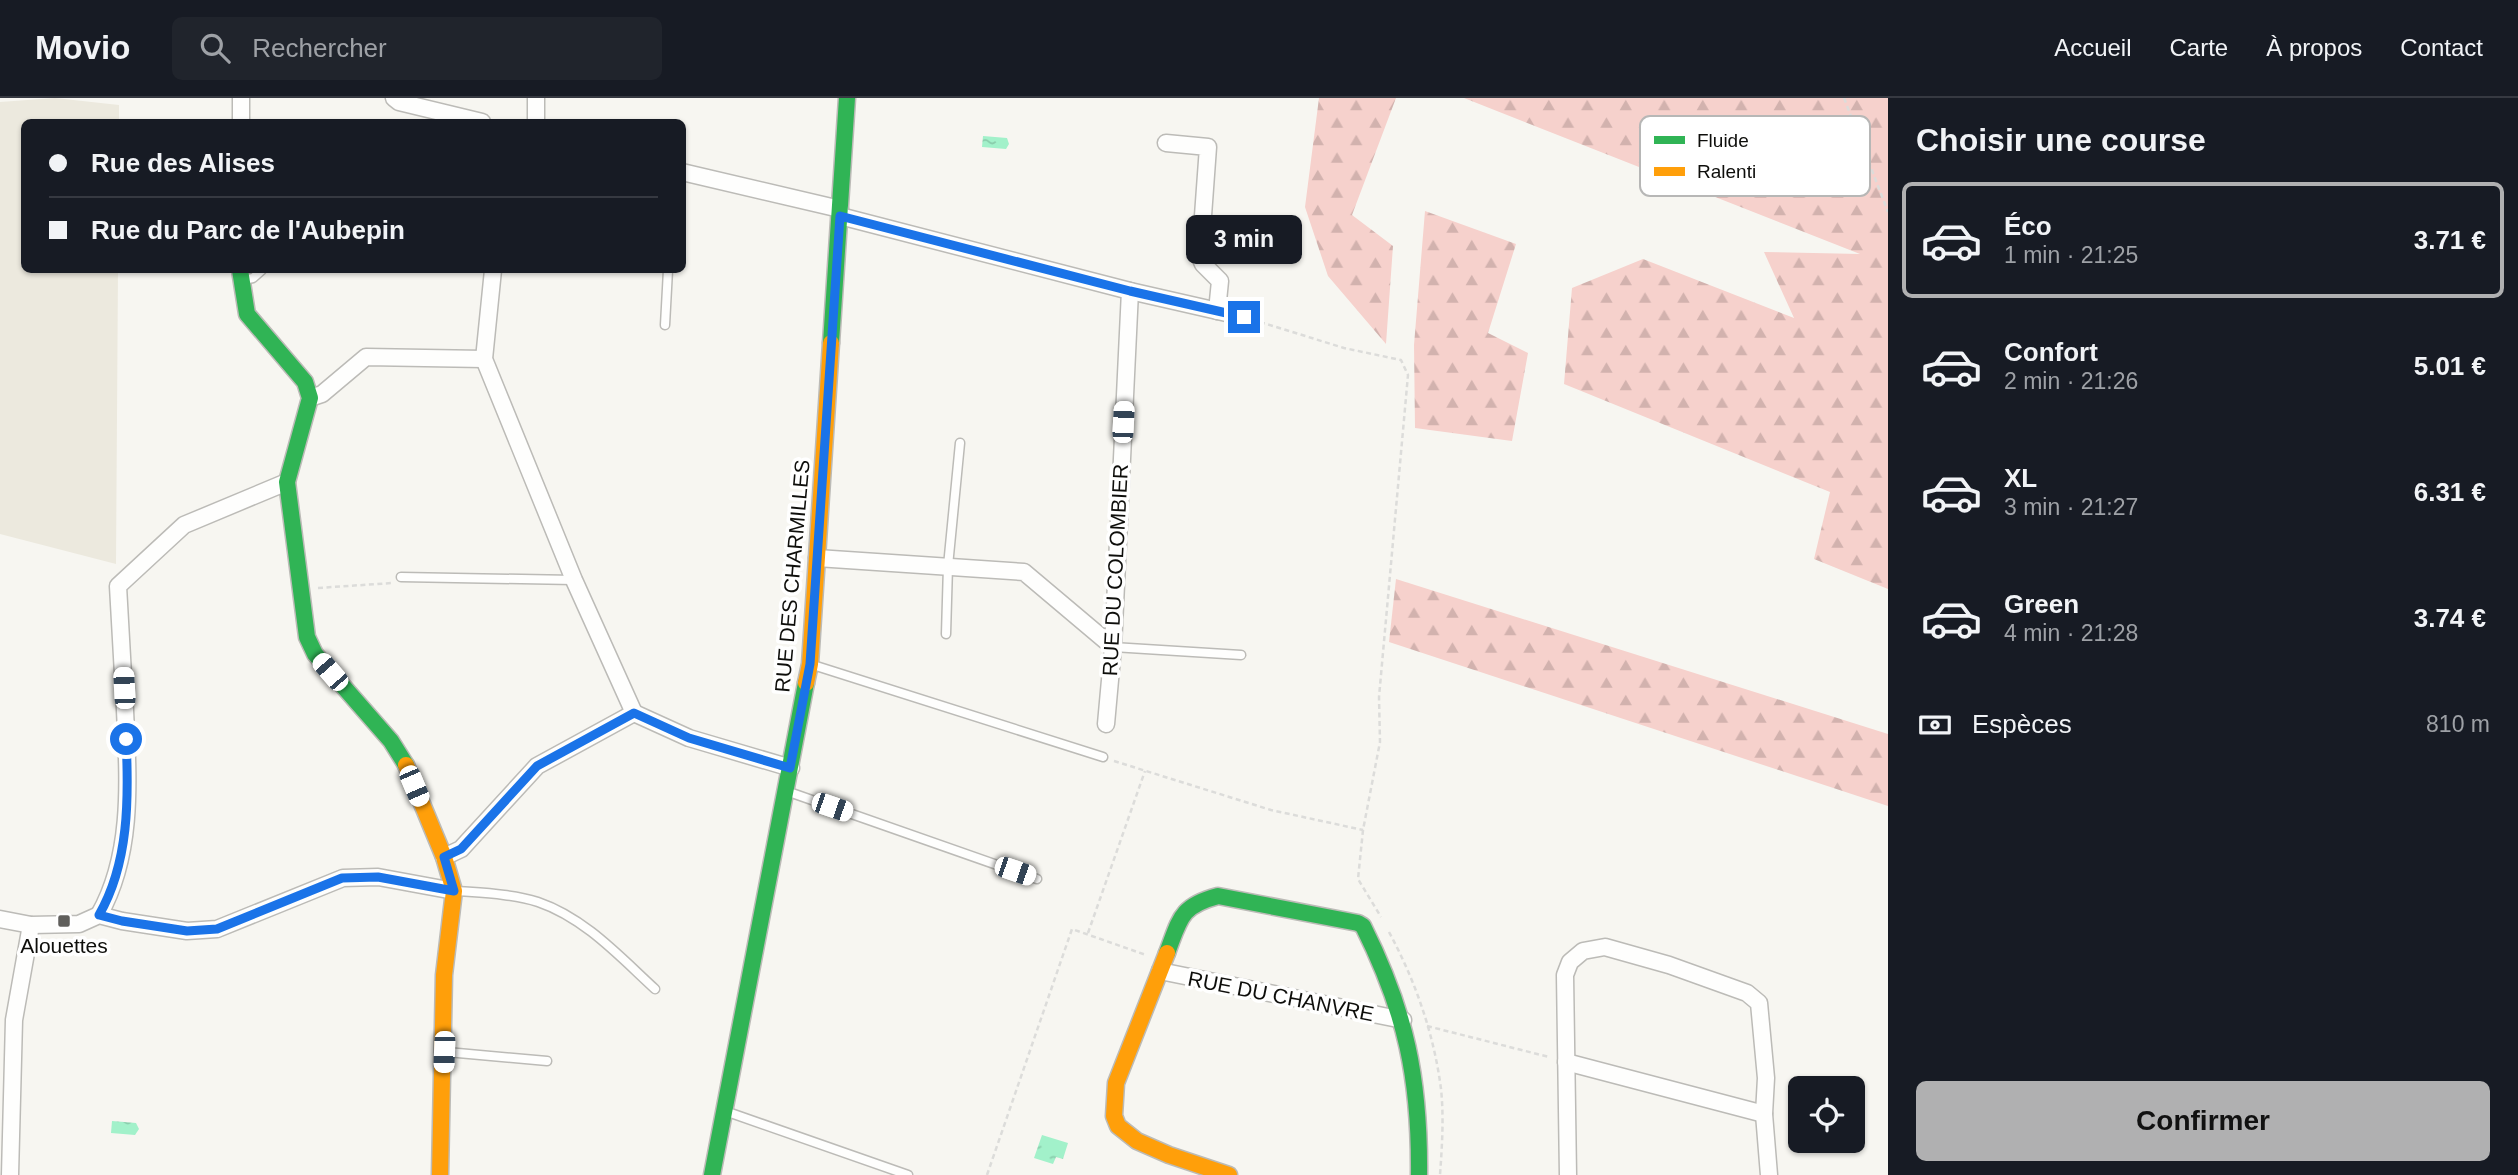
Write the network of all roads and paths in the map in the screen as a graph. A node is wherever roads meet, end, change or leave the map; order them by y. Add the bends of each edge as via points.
1 (241, 98) edge
2 (394, 98) edge
3 (536, 98) edge
4 (848, 98) edge
5 (1844, 98) edge
6 (1851, 116) edge
7 (241, 119) edge
8 (470, 119) edge
9 (536, 119) edge
10 (1166, 143) dead end
11 (1870, 165) edge
12 (686, 173) edge
13 (840, 212) junction
14 (1888, 212) edge
15 (259, 273) edge
16 (493, 273) edge
17 (668, 273) edge
18 (240, 275) edge
19 (1130, 291) junction
20 (1217, 311) junction
21 (1244, 317) joint
22 (665, 324) dead end
23 (484, 359) junction
24 (310, 398) junction
25 (960, 443) dead end
26 (287, 482) junction
27 (817, 558) junction
28 (948, 566) junction
29 (401, 578) joint
30 (574, 580) junction
31 (299, 589) junction
32 (946, 634) dead end
33 (1113, 647) junction
34 (1241, 655) dead end
35 (810, 664) junction
36 (634, 713) junction
37 (1106, 724) dead end
38 (1103, 757) joint
39 (790, 768) junction
40 (1145, 771) junction
41 (786, 791) junction
42 (444, 857) junction
43 (1037, 879) dead end
44 (454, 891) junction
45 (99, 915) junction
46 (0, 919) edge
47 (31, 925) junction
48 (1088, 934) junction
49 (1162, 966) junction
50 (655, 989) dead end
51 (1403, 1020) junction
52 (444, 1052) junction
53 (547, 1061) dead end
54 (1566, 1062) junction
55 (725, 1111) junction
56 (1764, 1114) junction
57 (10, 1175) edge
58 (440, 1175) edge
59 (712, 1175) edge
60 (908, 1175) edge
61 (987, 1175) edge
62 (1229, 1175) edge
63 (1419, 1175) edge
64 (1568, 1175) edge
65 (1769, 1175) edge

1 - 7 street
2 - 8 street
3 - 9 street
4 - 13 street, RUE DES CHARMILLES
5 - 6 path
10 - 20 street via 1208,147 1199,257 1220,281
11 - 14 path
12 - 13 street
13 - 19 street
13 - 27 street, RUE DES CHARMILLES
15 - 18 lane via 253,278
16 - 23 street
17 - 22 lane
18 - 24 street via 247,314 305,382
19 - 20 street
19 - 33 street, RUE DU COLOMBIER
20 - 21 street
21 - 40 path via 1401,360 1408,375 1380,683 1380,742 1363,830 1271,810
23 - 24 street via 366,357 323,394
23 - 30 street
24 - 26 street
25 - 28 lane
26 - 31 street
26 - 45 street via 184,525 118,586 129,790 112,892
27 - 28 street
27 - 35 street, RUE DES CHARMILLES
28 - 32 lane
28 - 33 street via 1024,572
29 - 30 lane
29 - 31 path via 394,583
30 - 36 street
31 - 42 street via 315,654 405,762
33 - 34 lane
33 - 37 street, RUE DU COLOMBIER
35 - 38 lane
35 - 39 street, RUE DES CHARMILLES
36 - 39 street via 689,738
36 - 42 street via 537,766 461,849
38 - 40 path
39 - 41 street, RUE DES CHARMILLES
40 - 48 path
41 - 43 lane
41 - 55 street, RUE DES CHARMILLES
42 - 44 street
44 - 45 street via 378,877 342,878 217,929 187,931
44 - 50 lane via 538,902 585,926
44 - 52 street via 444,975
45 - 47 street via 79,924
46 - 47 street
47 - 57 street via 14,1020
48 - 49 path
48 - 61 path via 1072,929
49 - 51 street, RUE DU CHANVRE
49 - 51 street via 1183,912 1218,896 1363,926 1384,966
49 - 62 street via 1116,1083 1112,1112 1119,1128 1140,1143
51 - 54 path
51 - 63 street via 1415,1071
52 - 53 lane
52 - 58 street
54 - 56 street
54 - 56 street via 1565,975 1570,962 1583,951 1605,947 1747,993 1759,1003 1766,1078
54 - 64 street
55 - 59 street, RUE DES CHARMILLES
55 - 60 lane
56 - 65 street

